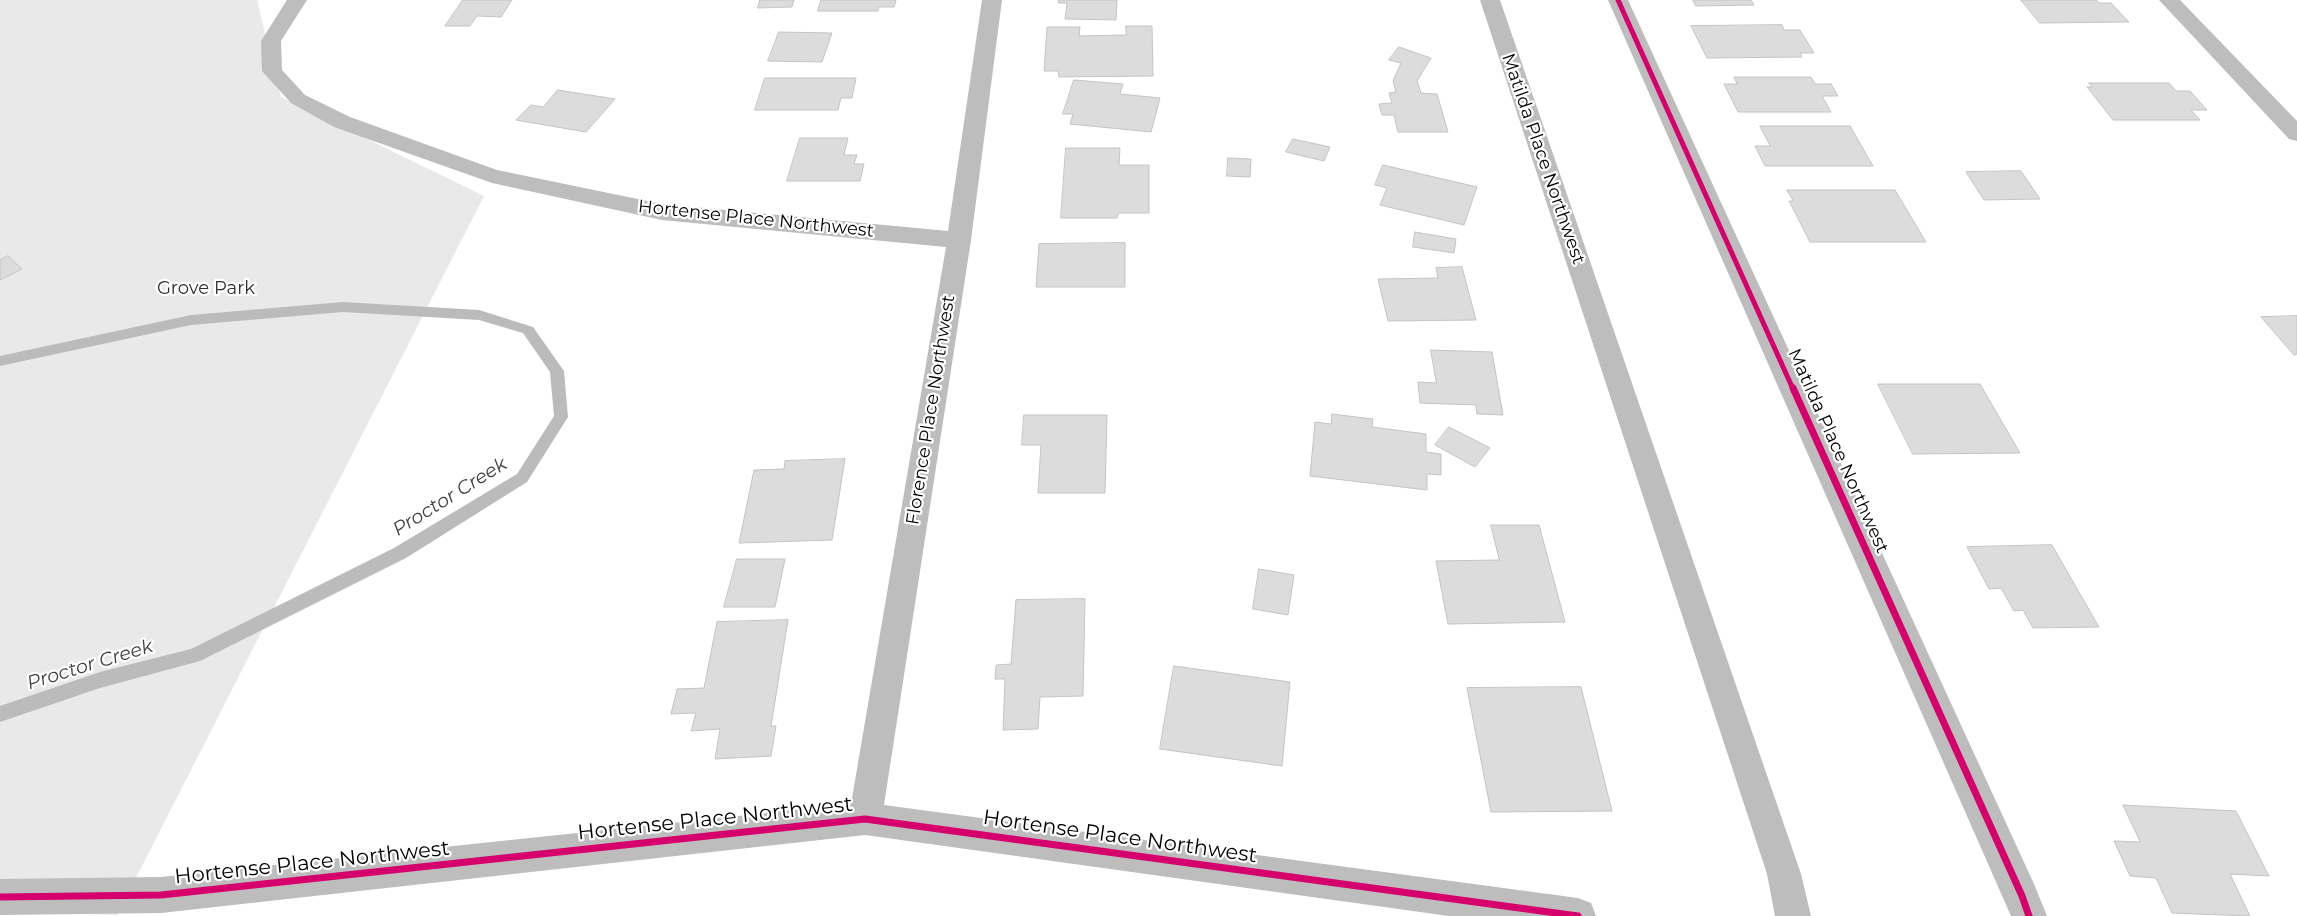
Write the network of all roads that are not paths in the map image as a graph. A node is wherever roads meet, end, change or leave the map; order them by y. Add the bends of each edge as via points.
1 (297, 0) edge
2 (992, 0) edge
3 (1490, 0) edge
4 (1618, 0) edge
5 (2170, 0) edge
6 (2297, 134) edge
7 (959, 240) junction
8 (864, 819) junction
9 (0, 897) edge
10 (1578, 916) edge
11 (1793, 916) edge
12 (2028, 916) edge

1 - 7 street, Hortense Place Northwest via 271,41 272,71 298,98 342,122 492,176 662,212
2 - 7 street, Florence Place Northwest
3 - 11 street, Matilda Place Northwest via 1784,874
4 - 12 street, Matilda Place Northwest via 2022,896
5 - 6 street
7 - 8 street, Florence Place Northwest
8 - 9 street, Hortense Place Northwest via 161,895
8 - 10 street, Hortense Place Northwest

